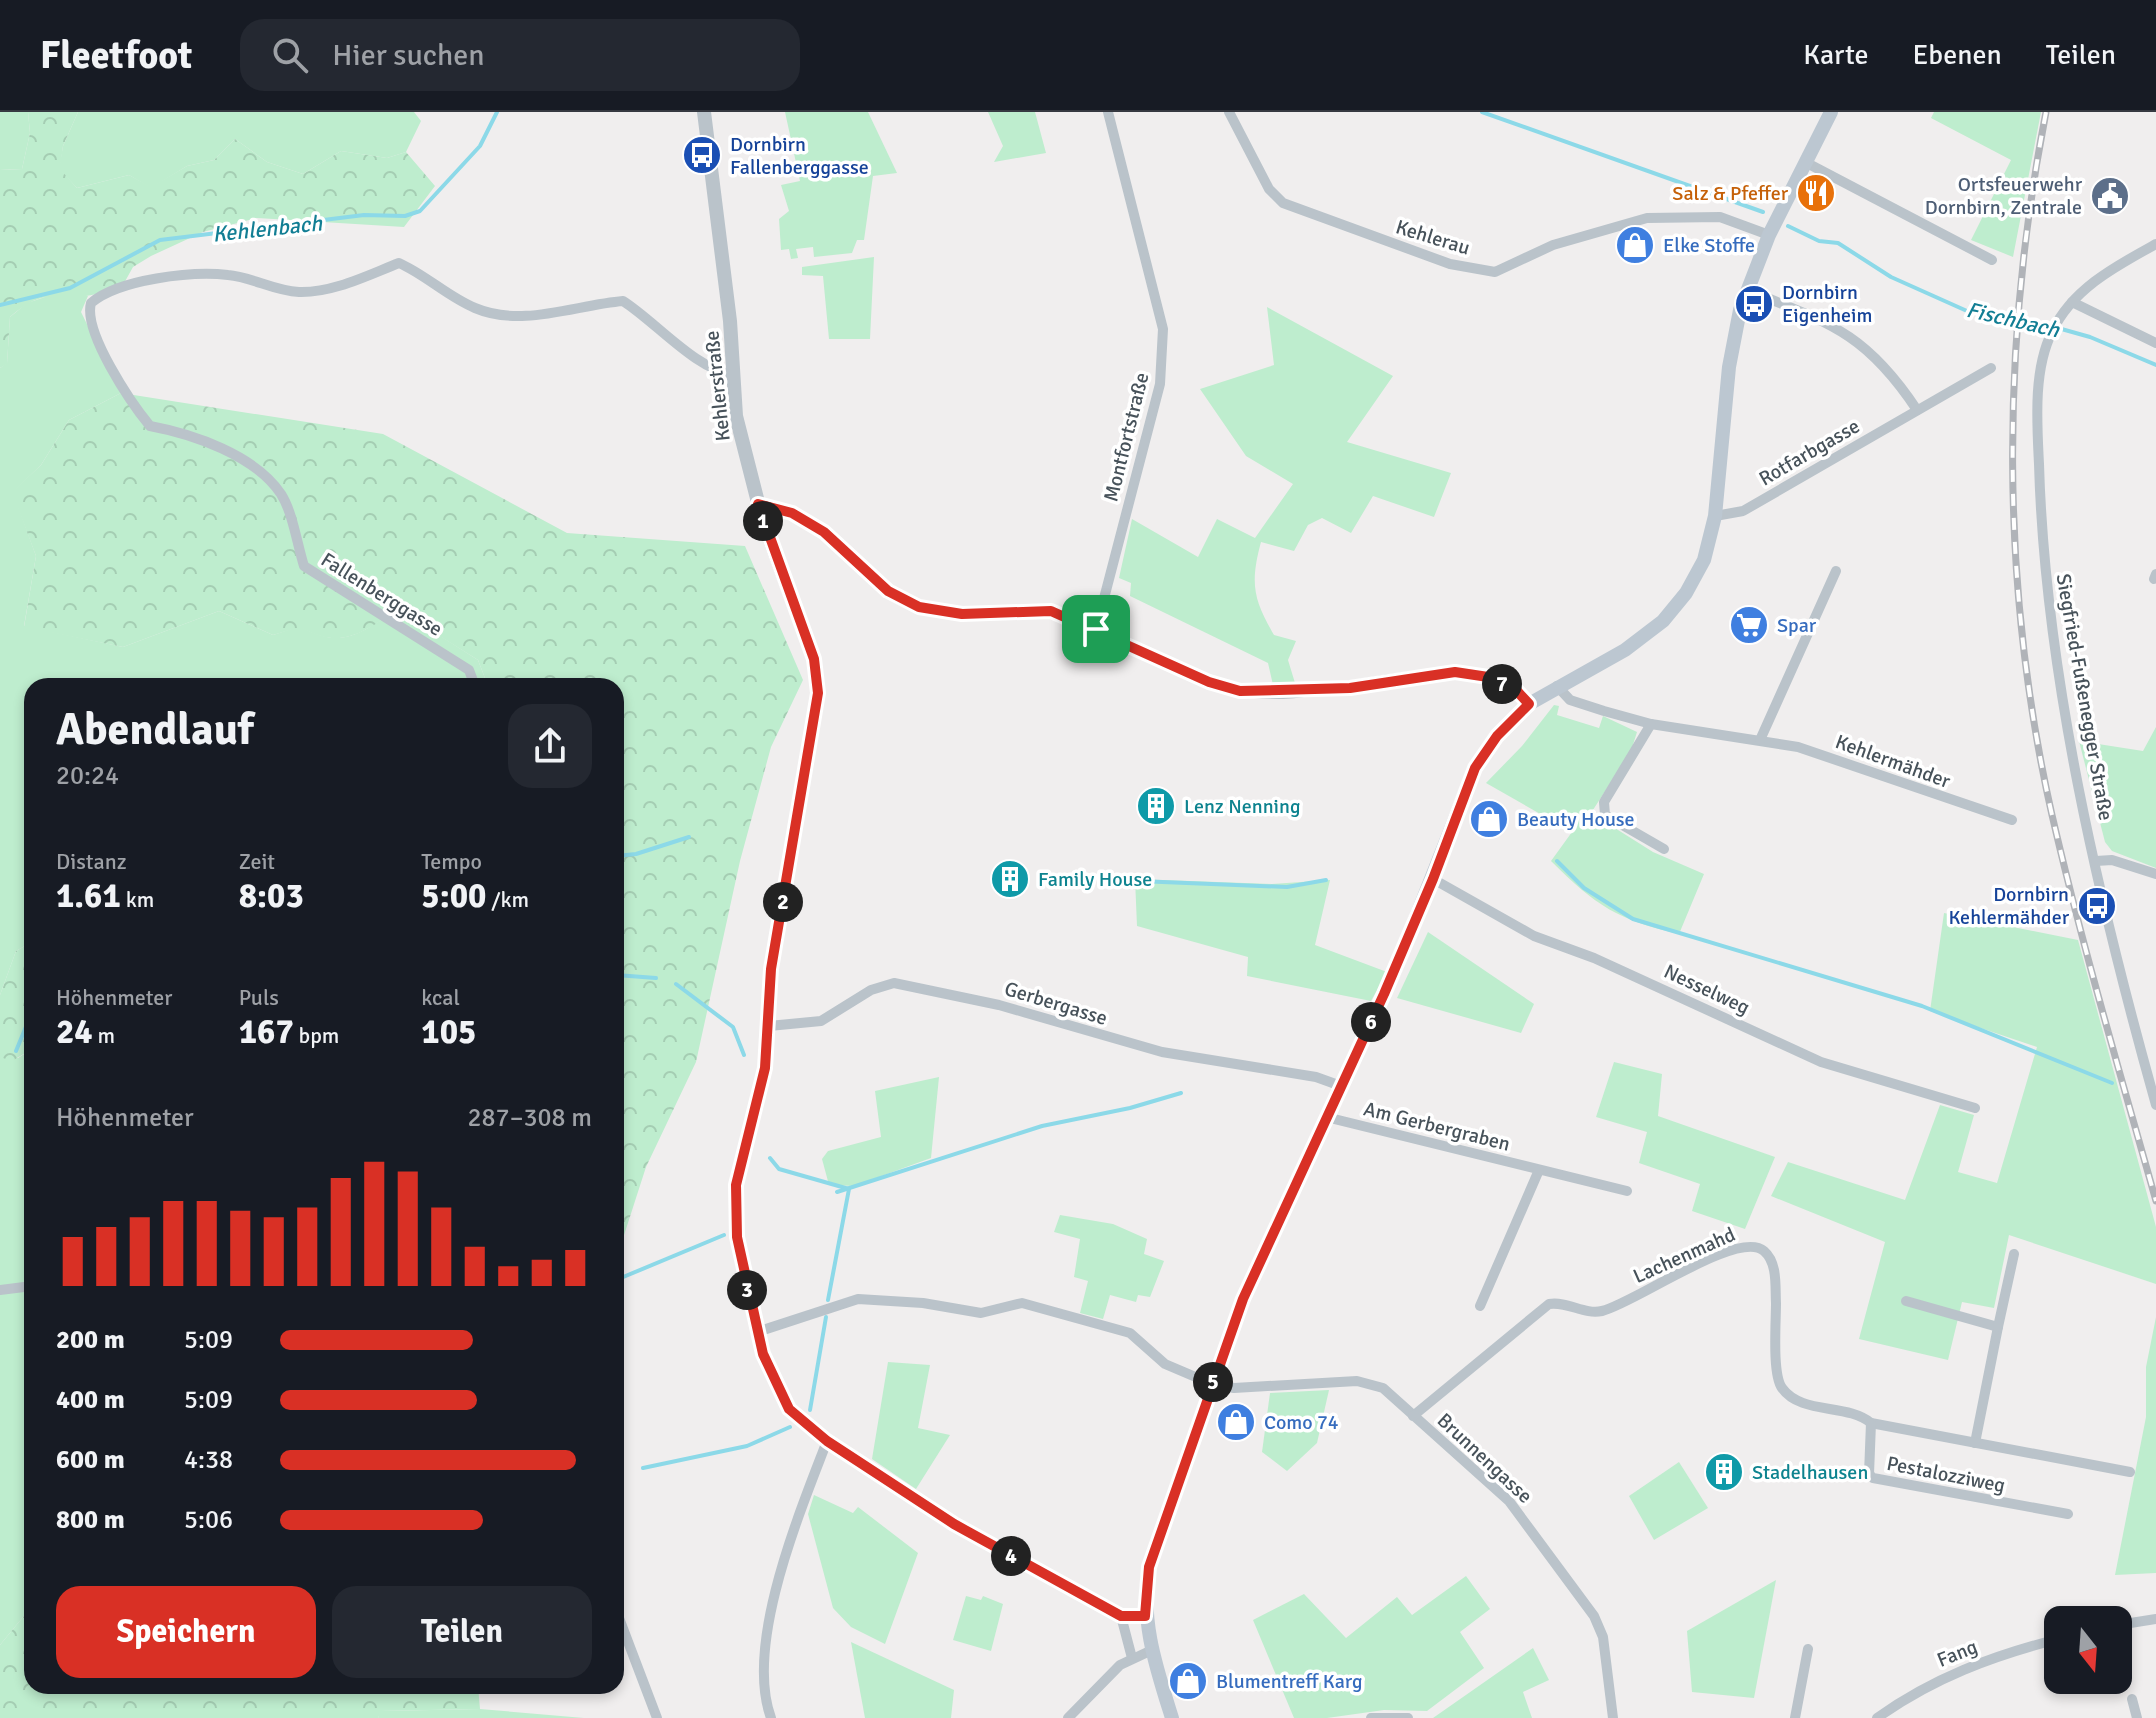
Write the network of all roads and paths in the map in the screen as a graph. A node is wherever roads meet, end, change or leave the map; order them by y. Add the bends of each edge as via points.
1 (704, 112) edge
2 (1108, 112) edge
3 (1229, 112) edge
4 (1831, 112) edge
5 (1805, 162) junction
6 (1769, 235) junction
7 (2156, 244) edge
8 (1992, 260) dead end
9 (1747, 290) junction
10 (2072, 302) junction
11 (2156, 343) edge
12 (1991, 368) dead end
13 (734, 375) junction
14 (1917, 410) junction
15 (758, 504) junction
16 (1715, 516) junction
17 (1836, 571) dead end
18 (1096, 629) junction
19 (472, 678) edge
20 (1557, 686) junction
21 (1529, 704) junction
22 (1651, 724) junction
23 (1760, 740) junction
24 (2012, 820) dead end
25 (1664, 849) dead end
26 (2096, 861) junction
27 (2156, 874) edge
28 (1433, 879) junction
29 (769, 1026) junction
30 (1341, 1086) junction
31 (2156, 1105) edge
32 (1975, 1108) dead end
33 (1326, 1117) junction
34 (1539, 1170) junction
35 (1627, 1191) dead end
36 (2014, 1254) dead end
37 (24, 1287) edge
38 (0, 1290) edge
39 (1906, 1301) dead end
40 (1480, 1306) dead end
41 (1998, 1327) junction
42 (757, 1332) junction
43 (1212, 1384) junction
44 (1413, 1416) junction
45 (1871, 1423) junction
46 (827, 1441) junction
47 (1975, 1443) junction
48 (2130, 1472) dead end
49 (2068, 1514) dead end
50 (1121, 1616) junction
51 (1145, 1616) junction
52 (2156, 1619) edge
53 (2132, 1623) edge
54 (624, 1631) edge
55 (2044, 1643) edge
56 (1808, 1649) dead end
57 (1152, 1650) junction
58 (1132, 1658) junction
59 (2132, 1699) dead end
60 (657, 1718) edge
61 (771, 1718) edge
62 (1068, 1718) edge
63 (1172, 1718) edge
64 (1371, 1718) edge
65 (1408, 1718) edge
66 (1613, 1718) edge
67 (1795, 1718) edge
68 (1877, 1718) edge
69 (2137, 1718) edge

1 - 13 street, Kehlerstraße
2 - 18 street, Montfortstraße via 1163,329 1163,356
3 - 6 street, Kehlerau via 1269,189 1283,203 1450,264 1495,272 1553,245 1647,218 1720,217
4 - 5 main road
5 - 6 main road
5 - 8 street
6 - 9 main road
7 - 10 street, Siegfried-Fußenegger Straße via 2096,280
9 - 14 street via 1828,322 1851,337 1897,379
9 - 16 main road via 1729,367
10 - 11 street
10 - 26 street, Siegfried-Fußenegger Straße via 2050,334 2044,356 2038,426 2043,564 2069,733
12 - 14 street, Rotfarbgasse
13 - 15 street, Kehlerstraße via 736,416
13 - 19 street, Fallenberggasse via 703,363 623,301 504,316 475,308 399,263 324,289 300,292 228,275 182,275 106,294 91,303 90,319 115,373 150,426 214,443 259,473 281,494 304,566 469,670
14 - 16 street, Rotfarbgasse via 1743,511
15 - 18 street via 792,513 824,532 888,591 919,607 962,614 1037,609
15 - 29 street, Kehlerstraße via 814,659 818,693 771,969
16 - 20 main road via 1704,560 1674,609 1625,650
17 - 23 street
18 - 21 street via 1240,691 1350,688 1455,672 1488,677 1517,691
20 - 21 main road
20 - 22 street, Kehlermähder via 1570,700
21 - 28 main road via 1475,768
22 - 23 street, Kehlermähder
22 - 25 street via 1604,802 1605,815
23 - 24 street, Kehlermähder via 1831,757
26 - 27 street via 2112,860
26 - 31 street, Siegfried-Fußenegger Straße
28 - 30 main road
28 - 32 street, Nesselweg via 1534,936 1821,1062
29 - 30 street, Gerbergasse via 821,1021 871,990 894,983 999,1005 1162,1052 1316,1077
29 - 42 street, Kehlerstraße via 735,1196 737,1237
30 - 33 main road
33 - 34 street, Am Gerbergraben
33 - 43 main road via 1243,1299
34 - 35 street, Am Gerbergraben
34 - 40 street
36 - 41 street
37 - 38 street
39 - 41 street
41 - 47 street
42 - 43 street, Brunnengasse via 858,1299 981,1313 1009,1304 1038,1305 1130,1333 1165,1364
42 - 46 street, Kehlerstraße via 789,1409
43 - 44 street, Brunnengasse via 1234,1388 1369,1383 1383,1388
43 - 51 main road via 1149,1567
44 - 45 street, Lachenmahd via 1549,1304 1600,1312 1744,1245 1764,1251 1774,1269 1780,1385 1802,1401
44 - 66 street, Brunnengasse via 1509,1501 1594,1616 1603,1637
45 - 47 street, Lachenmahd
45 - 49 street, Pestalozziweg via 1873,1478
46 - 50 street, Kehlerstraße via 954,1524
46 - 61 street via 789,1544 772,1611 765,1668
47 - 48 street, Lachenmahd
50 - 51 street
50 - 58 street
51 - 57 main road
52 - 53 street
54 - 60 street
55 - 68 street, Fang via 1954,1672
56 - 67 street
57 - 58 street
57 - 63 main road
58 - 62 street
59 - 69 street
64 - 65 street

